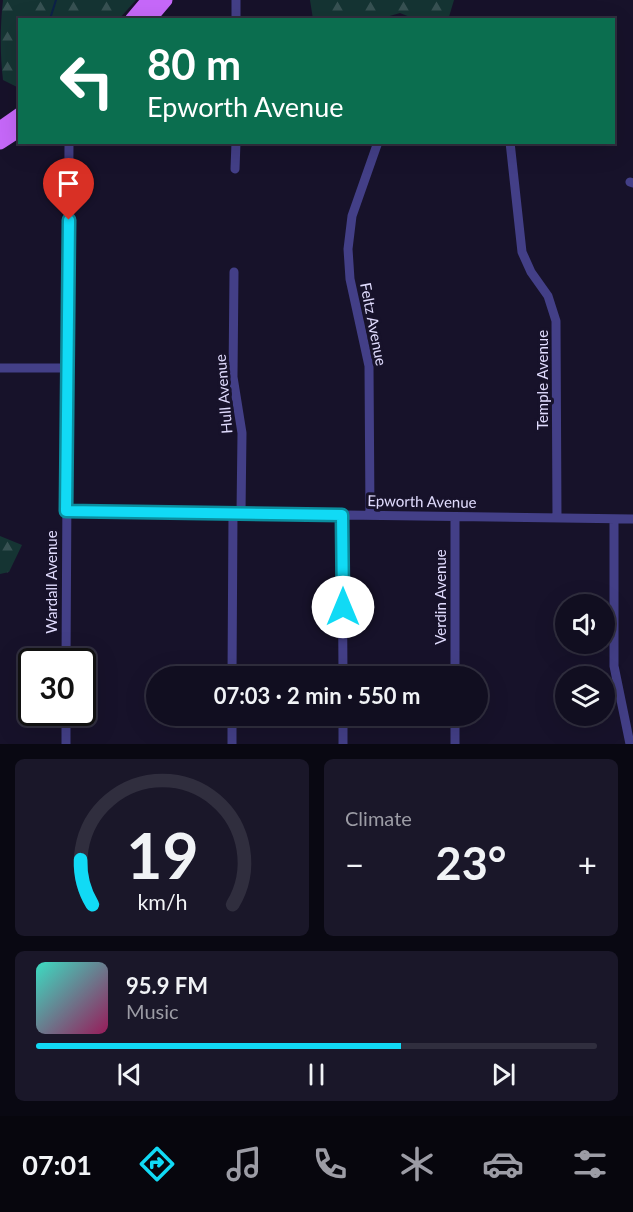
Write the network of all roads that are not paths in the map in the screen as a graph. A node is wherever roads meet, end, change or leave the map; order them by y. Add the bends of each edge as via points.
1 (149, 0) edge
2 (165, 0) edge
3 (236, 0) edge
4 (134, 18) edge
5 (150, 18) edge
6 (236, 18) edge
7 (18, 116) edge
8 (0, 129) edge
9 (18, 130) edge
10 (0, 142) edge
11 (69, 144) edge
12 (236, 144) edge
13 (377, 144) edge
14 (510, 144) edge
15 (235, 169) dead end
16 (234, 272) dead end
17 (0, 368) edge
18 (68, 368) junction
19 (66, 511) junction
20 (237, 513) junction
21 (342, 515) junction
22 (370, 515) junction
23 (455, 517) junction
24 (557, 518) junction
25 (614, 519) junction
26 (633, 519) edge
27 (66, 648) edge
28 (232, 666) edge
29 (343, 666) edge
30 (455, 666) edge
31 (66, 726) edge
32 (232, 726) edge
33 (343, 726) edge
34 (455, 726) edge
35 (66, 744) edge
36 (232, 744) edge
37 (343, 744) edge
38 (455, 744) edge
39 (630, 744) edge

1 - 4 main road
2 - 5 main road
3 - 6 street
7 - 8 main road
9 - 10 main road
11 - 18 street, Wardall Avenue
12 - 15 street
13 - 22 street, Feltz Avenue via 352,216 348,249 350,279 369,366
14 - 24 street, Temple Avenue via 522,252 548,296 556,321
16 - 20 street, Hull Avenue via 233,377 242,433
17 - 18 street
18 - 19 street, Wardall Avenue
19 - 20 street, Epworth Avenue
19 - 27 street, Wardall Avenue
20 - 21 street, Epworth Avenue
20 - 28 street, Hull Avenue
21 - 22 street, Epworth Avenue
21 - 29 street
22 - 23 street, Epworth Avenue
23 - 24 street, Epworth Avenue
23 - 30 street, Verdin Avenue
24 - 25 street, Epworth Avenue
25 - 26 street, Epworth Avenue
25 - 39 street via 614,666
31 - 35 street
32 - 36 street
33 - 37 street
34 - 38 street

